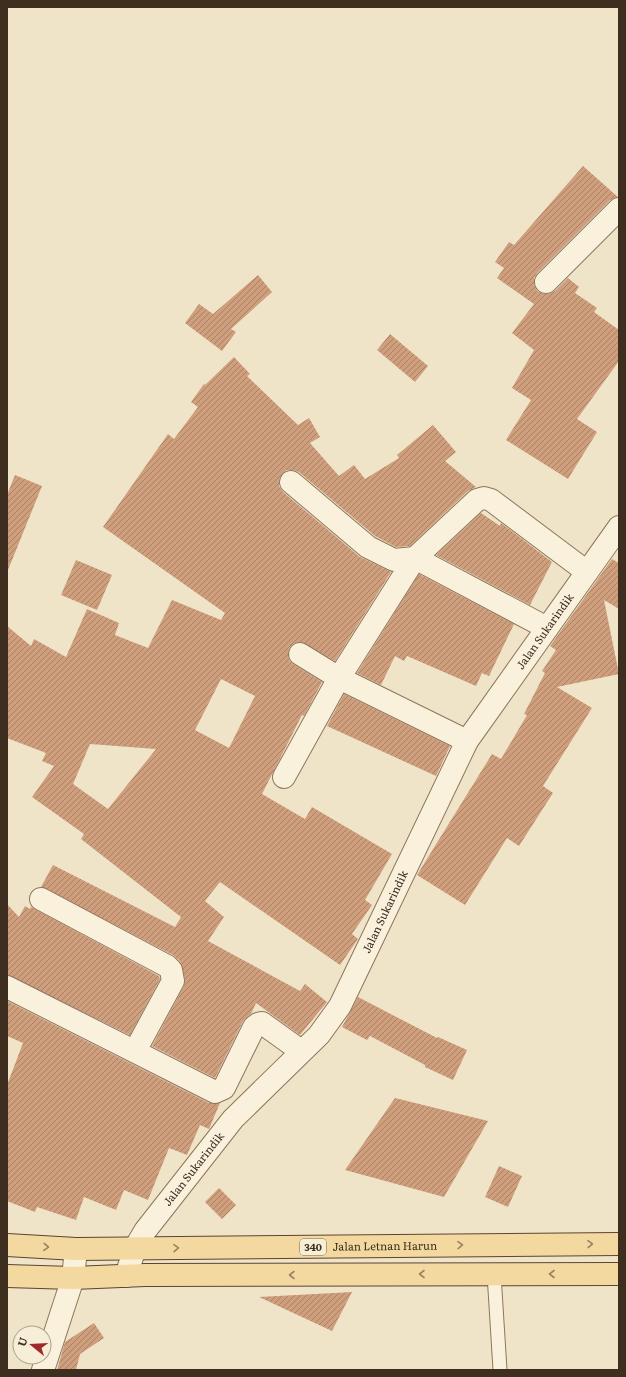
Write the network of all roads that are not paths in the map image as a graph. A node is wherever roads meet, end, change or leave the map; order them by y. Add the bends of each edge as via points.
1 (619, 209) edge
2 (546, 282) dead end
3 (291, 482) dead end
4 (619, 527) edge
5 (415, 558) junction
6 (586, 572) junction
7 (547, 628) junction
8 (300, 654) dead end
9 (340, 678) junction
10 (467, 741) junction
11 (284, 777) dead end
12 (41, 899) dead end
13 (7, 987) edge
14 (301, 1051) junction
15 (134, 1052) junction
16 (619, 1244) edge
17 (7, 1245) edge
18 (135, 1248) junction
19 (76, 1249) junction
20 (494, 1274) junction
21 (619, 1274) edge
22 (7, 1276) edge
23 (126, 1276) junction
24 (73, 1278) junction
25 (43, 1370) edge
26 (500, 1370) edge

1 - 2 street
3 - 5 street via 368,547 394,560
4 - 6 street, Jalan Sukarindik
5 - 6 street via 477,500 484,498
5 - 7 street
5 - 9 street
6 - 7 street, Jalan Sukarindik
7 - 10 street, Jalan Sukarindik
8 - 9 street
9 - 10 street
9 - 11 street
10 - 14 street, Jalan Sukarindik via 340,1006 319,1035
12 - 15 street via 171,970 173,981
13 - 15 street
14 - 15 street via 262,1023 258,1024 254,1027 224,1088 215,1092
14 - 18 street, Jalan Sukarindik via 233,1119 145,1230
18 -> 16 main road, Jalan Letnan Harun / 340
17 -> 19 main road, Jalan Letnan Harun / 340
18 - 19 main road, Jalan Letnan Harun / 340
18 - 23 street, Jalan Sukarindik
19 - 24 street
21 -> 20 main road
20 -> 23 main road
20 - 26 lane
22 - 24 main road
23 - 24 main road
24 - 25 street

